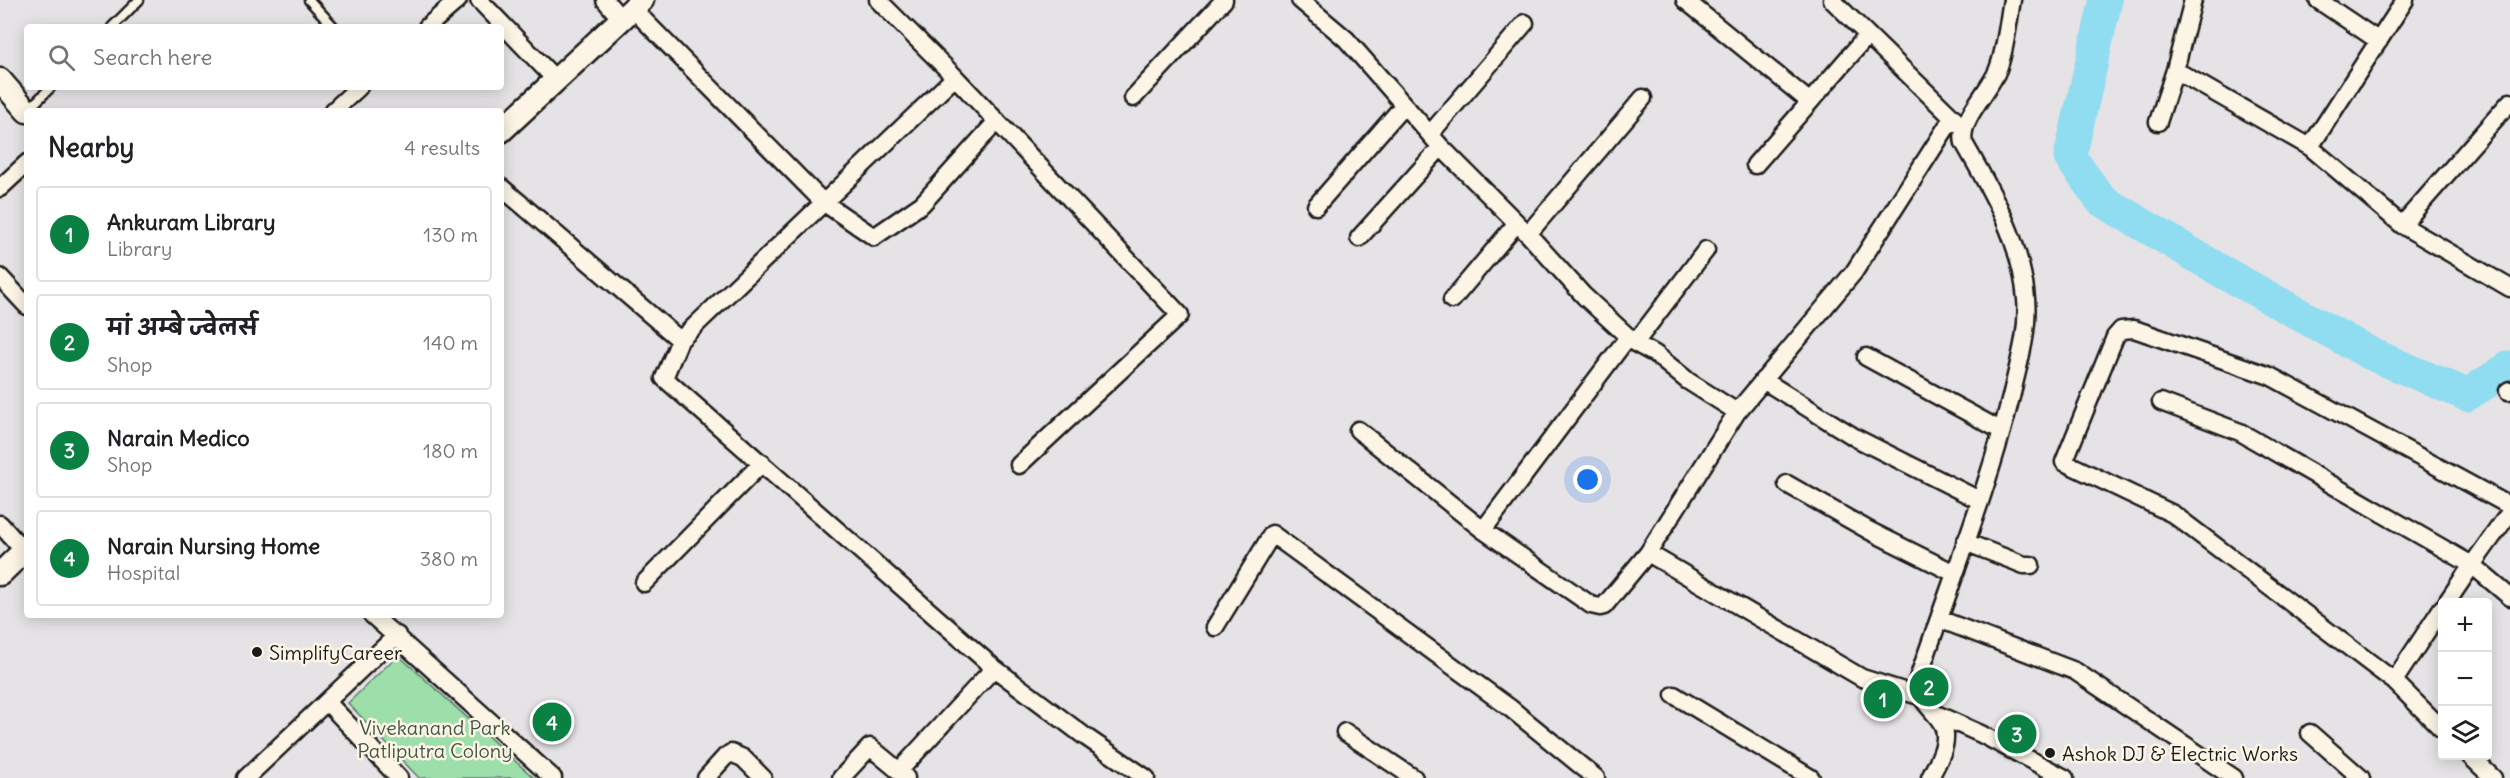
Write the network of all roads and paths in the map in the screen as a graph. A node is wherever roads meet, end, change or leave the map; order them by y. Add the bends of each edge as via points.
1 (139, 0) edge
2 (309, 0) edge
3 (479, 0) edge
4 (605, 0) edge
5 (878, 0) edge
6 (1224, 0) edge
7 (1300, 0) edge
8 (1685, 0) edge
9 (1832, 0) edge
10 (2012, 0) edge
11 (2193, 0) edge
12 (2318, 0) edge
13 (2405, 0) edge
14 (453, 2) edge
15 (632, 9) edge
16 (1525, 23) dead end
17 (115, 24) edge
18 (331, 24) edge
19 (430, 24) edge
20 (502, 24) edge
21 (504, 26) edge
22 (1868, 35) junction
23 (2379, 41) junction
24 (2175, 70) junction
25 (955, 76) junction
26 (0, 80) edge
27 (556, 80) junction
28 (48, 90) edge
29 (356, 90) edge
30 (1133, 98) dead end
31 (1643, 98) dead end
32 (1810, 102) junction
33 (2510, 102) edge
34 (1404, 105) junction
35 (24, 108) edge
36 (30, 108) edge
37 (336, 108) edge
38 (996, 121) junction
39 (2158, 122) dead end
40 (1958, 123) junction
41 (504, 128) edge
42 (1435, 140) junction
43 (2310, 147) junction
44 (1755, 165) dead end
45 (24, 166) edge
46 (0, 188) edge
47 (504, 190) edge
48 (823, 202) junction
49 (1316, 206) dead end
50 (2402, 225) junction
51 (1522, 229) junction
52 (1359, 238) dead end
53 (1706, 250) dead end
54 (0, 278) edge
55 (2509, 286) edge
56 (1452, 300) dead end
57 (24, 303) edge
58 (680, 339) junction
59 (1632, 340) junction
60 (1866, 357) dead end
61 (1763, 380) junction
62 (2161, 402) dead end
63 (1737, 412) junction
64 (1358, 430) dead end
65 (2002, 431) junction
66 (762, 463) junction
67 (1019, 465) dead end
68 (1787, 484) dead end
69 (1979, 500) junction
70 (2510, 506) edge
71 (2510, 512) edge
72 (0, 525) edge
73 (1483, 530) junction
74 (1965, 542) junction
75 (24, 547) edge
76 (24, 551) edge
77 (1648, 553) junction
78 (2031, 565) dead end
79 (2472, 565) junction
80 (1954, 573) junction
81 (0, 574) edge
82 (644, 583) dead end
83 (2510, 597) edge
84 (2449, 598) edge
85 (2438, 614) edge
86 (376, 618) edge
87 (1939, 619) junction
88 (1215, 627) dead end
89 (397, 635) junction
90 (994, 668) junction
91 (2394, 681) junction
92 (1674, 695) dead end
93 (1919, 696) junction
94 (327, 702) junction
95 (1933, 712) junction
96 (2438, 725) edge
97 (1345, 732) dead end
98 (2310, 733) dead end
99 (2473, 760) edge
100 (902, 775) edge
101 (2225, 775) edge
102 (246, 778) edge
103 (399, 778) edge
104 (553, 778) edge
105 (706, 778) edge
106 (763, 778) edge
107 (840, 778) edge
108 (1146, 778) edge
109 (1414, 778) edge
110 (1596, 778) edge
111 (1811, 778) edge
112 (1930, 778) edge
113 (2065, 778) edge
114 (2361, 778) edge
115 (2493, 778) edge

1 - 17 lane
2 - 18 lane
3 - 20 street
4 - 15 street
5 - 25 street
6 - 30 street
7 - 34 street via 1346,39
8 - 32 street
9 - 22 street
10 - 40 street via 1998,68
11 - 24 street
12 - 23 street
13 - 23 street
14 - 19 street
15 - 27 street
15 - 48 street
16 - 42 street
21 - 27 street
22 - 32 street
22 - 40 street
23 - 43 street
24 - 39 street
24 - 43 street
25 - 38 street
25 - 48 street
26 - 35 street
27 - 41 street
28 - 36 lane
29 - 37 street
31 - 51 street
32 - 44 street
33 - 50 street
34 - 42 street
34 - 49 street
38 - 48 street via 922,204 874,237
38 - 67 street via 1180,315
40 - 61 street via 1854,272
40 - 65 street via 1964,143 2015,243 2026,298 2026,332
42 - 51 street
42 - 52 street
43 - 50 street
45 - 46 street
47 - 58 street
48 - 58 street
50 - 55 street
51 - 56 street
51 - 59 street via 1584,296
53 - 59 street
54 - 57 street
58 - 66 street via 664,378
59 - 63 street
59 - 73 street
60 - 65 street
61 - 63 street
61 - 69 street via 1856,438
62 - 79 street via 2240,432
63 - 77 street
64 - 73 street
65 - 69 street
66 - 82 street
66 - 90 street
68 - 80 street
69 - 74 street
70 - 91 street via 2270,376 2134,329 2121,330 2115,337 2064,462 2173,514
71 - 79 street
72 - 75 street
73 - 77 street via 1596,607 1608,602
74 - 78 street
74 - 80 street
76 - 81 street
77 - 93 street via 1862,678
79 - 83 street
79 - 84 street
80 - 87 street
85 - 91 street
86 - 89 street
87 - 93 street via 1918,679
87 - 101 street via 2075,671
88 - 110 street via 1272,534 1510,708
89 - 94 street
89 - 104 street
90 - 100 street
90 - 108 street
91 - 96 street
92 - 111 street
93 - 95 street
94 - 102 street
94 - 103 street
95 - 112 street via 1945,731 1945,741
95 - 113 street
97 - 109 street
98 - 114 street
99 - 115 street
100 - 107 street via 870,747
105 - 106 street via 731,753 743,758

